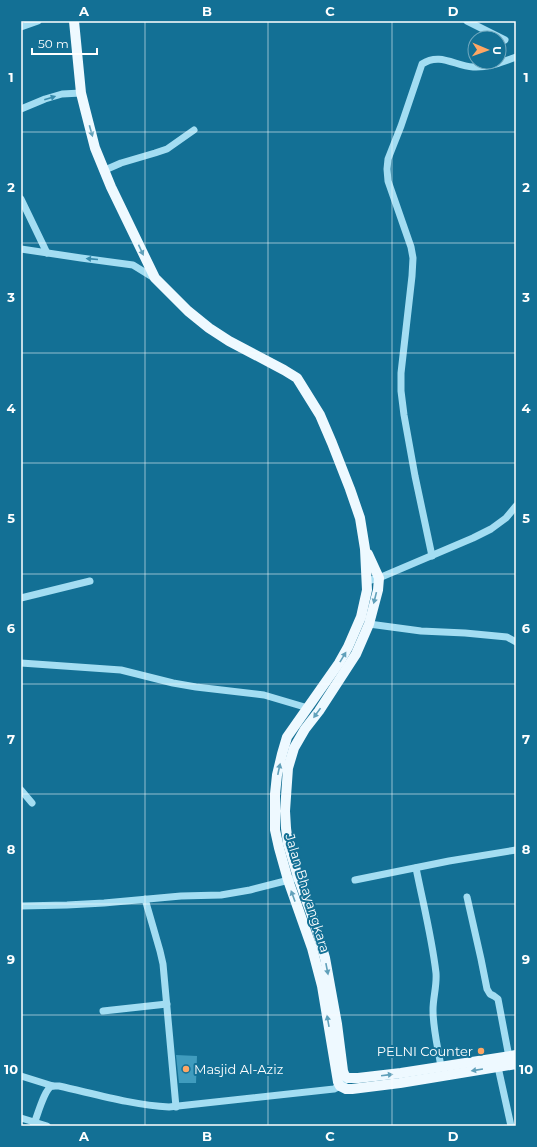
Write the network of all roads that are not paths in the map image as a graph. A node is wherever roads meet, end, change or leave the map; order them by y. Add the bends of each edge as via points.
1 (38, 21) edge
2 (74, 21) edge
3 (467, 21) edge
4 (21, 27) edge
5 (485, 30) edge
6 (516, 57) edge
7 (81, 93) junction
8 (21, 109) edge
9 (194, 130) dead end
10 (105, 170) junction
11 (21, 199) edge
12 (21, 249) edge
13 (47, 253) junction
14 (155, 278) junction
15 (516, 506) edge
16 (365, 549) junction
17 (432, 556) junction
18 (379, 578) junction
19 (90, 581) dead end
20 (367, 581) junction
21 (21, 598) edge
22 (369, 624) junction
23 (516, 642) edge
24 (21, 663) edge
25 (308, 708) junction
26 (21, 790) edge
27 (32, 803) dead end
28 (516, 850) edge
29 (416, 868) junction
30 (293, 879) junction
31 (356, 880) dead end
32 (467, 897) dead end
33 (145, 899) junction
34 (21, 906) edge
35 (167, 1004) junction
36 (103, 1011) dead end
37 (514, 1059) edge
38 (441, 1067) junction
39 (498, 1067) junction
40 (21, 1076) edge
41 (413, 1076) junction
42 (348, 1078) junction
43 (53, 1086) junction
44 (340, 1086) junction
45 (176, 1107) junction
46 (21, 1118) edge
47 (34, 1124) edge
48 (47, 1126) edge
49 (511, 1126) edge

1 - 4 street
2 - 7 main road
3 - 5 street
6 - 17 street via 473,67 448,60 427,60 422,64 388,159 388,181 413,258 401,391
8 -> 7 street via 62,94
7 -> 10 main road via 95,148
9 - 10 street via 166,149
10 -> 14 main road
11 - 13 street
12 - 13 street
14 -> 13 street via 133,265
14 - 16 main road via 209,328 297,378 320,415 332,443 360,518
15 - 17 street via 506,518 491,529
16 - 18 main road
16 - 20 main road, Jalan Bhayangkara
17 - 18 street
18 - 20 street
18 -> 22 main road, Jalan Bhayangkara
19 - 21 street
25 -> 20 main road, Jalan Bhayangkara via 348,647 361,617 368,590
22 - 23 street via 421,631 500,636
22 -> 30 main road, Jalan Bhayangkara via 356,654 319,711 304,729 294,748 288,768 285,811
24 - 25 street via 121,670 173,684 264,695
30 -> 25 main road, Jalan Bhayangkara via 275,830 276,787 287,737
26 - 27 street
28 - 29 street via 449,860
29 - 31 street
29 - 38 street via 436,974 434,1030
30 - 33 street via 221,895
30 -> 42 main road, Jalan Bhayangkara via 316,927 325,958 343,1071
44 -> 30 main road, Jalan Bhayangkara via 320,979
32 - 37 street via 486,989 498,1000
33 - 34 street
33 - 35 street via 163,964
35 - 36 street
35 - 45 street
37 - 38 main road
37 - 39 main road
38 - 41 main road
39 -> 41 main road
39 - 49 street
40 - 43 street
42 -> 41 main road
41 - 44 main road via 352,1089
42 - 44 street
43 - 45 street via 152,1105
43 - 47 street via 45,1094
44 - 45 street via 334,1089
46 - 47 street
47 - 48 street

